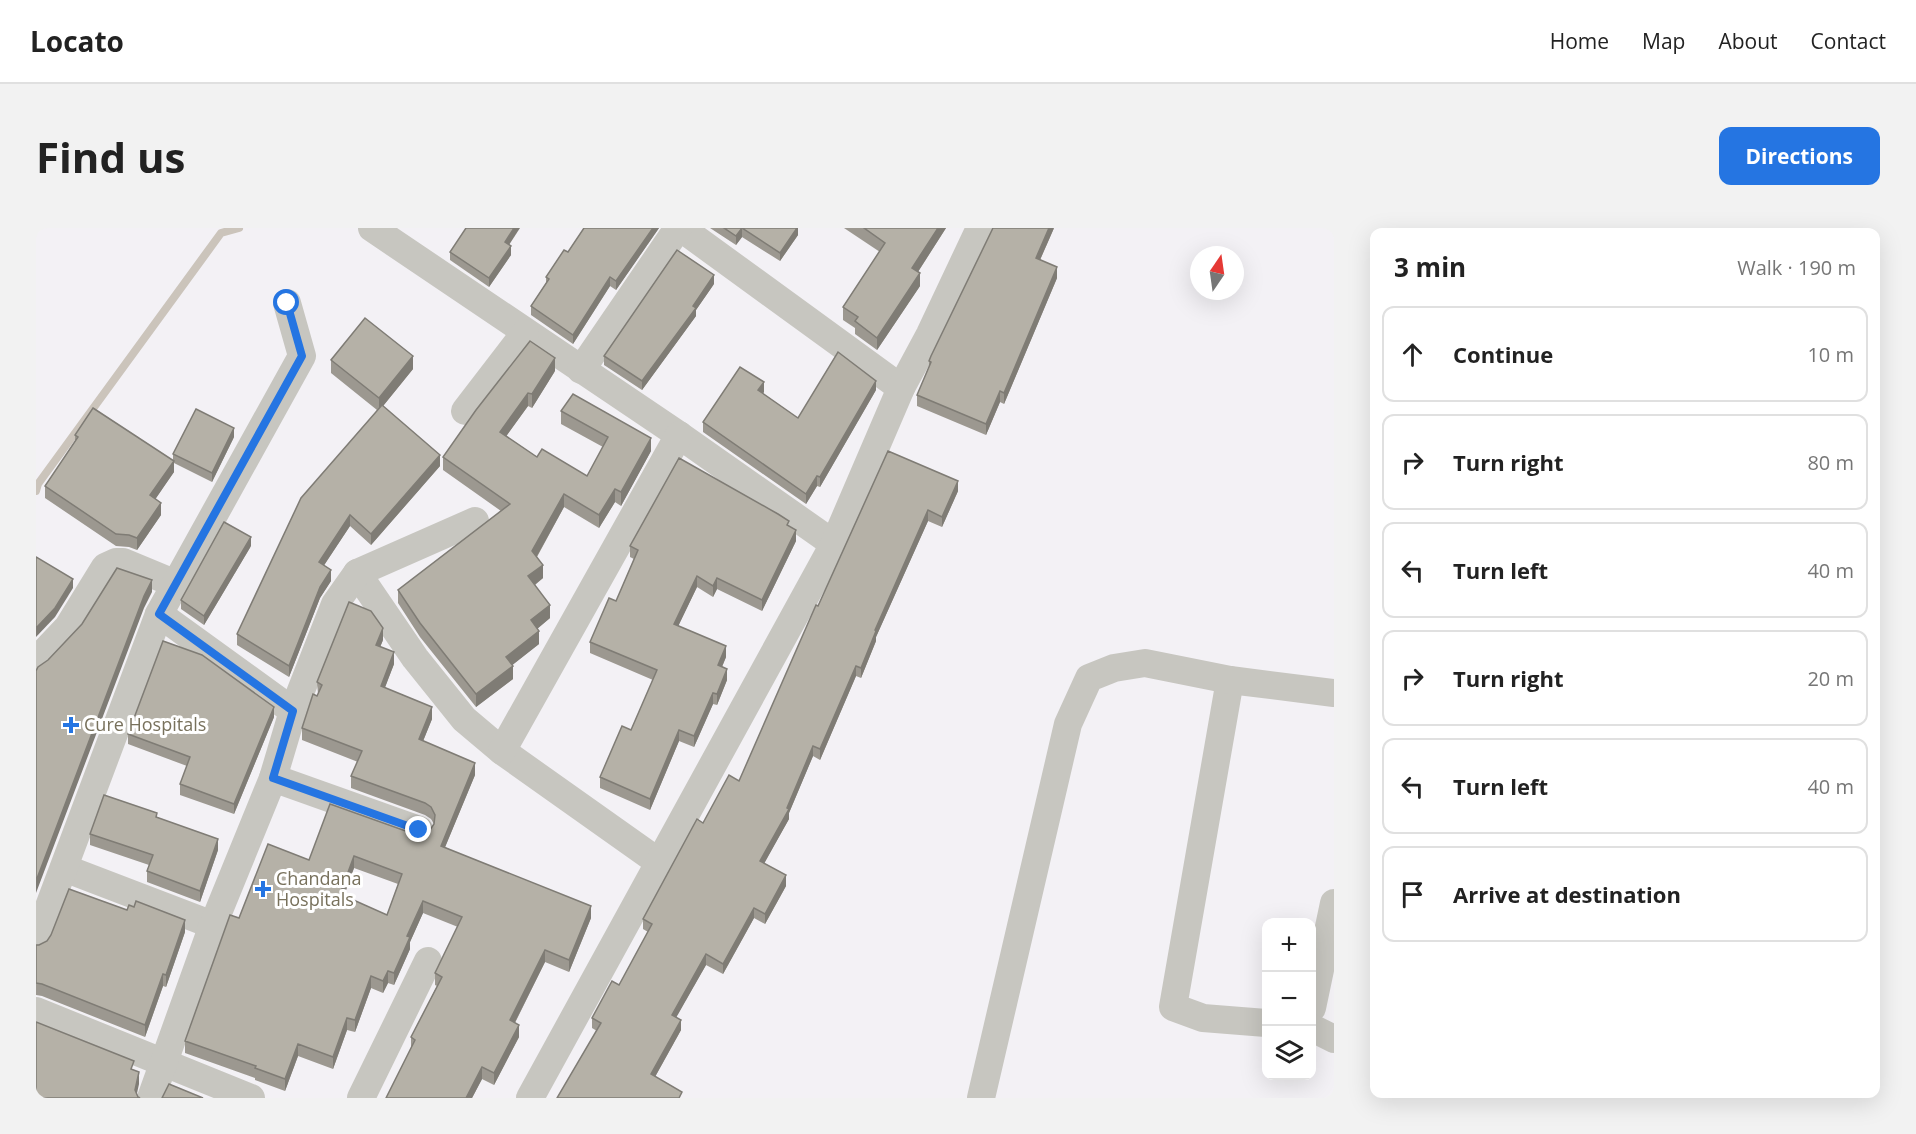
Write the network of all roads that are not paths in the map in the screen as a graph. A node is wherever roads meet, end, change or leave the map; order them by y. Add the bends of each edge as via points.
1 (372, 228) edge
2 (680, 228) edge
3 (979, 229) edge
4 (287, 303) dead end
5 (525, 333) junction
6 (581, 370) junction
7 (901, 388) junction
8 (465, 411) dead end
9 (678, 435) junction
10 (476, 521) dead end
11 (834, 544) junction
12 (357, 573) junction
13 (176, 584) junction
14 (159, 614) junction
15 (36, 661) edge
16 (1230, 680) junction
17 (1334, 693) edge
18 (293, 711) junction
19 (502, 751) junction
20 (273, 778) junction
21 (419, 830) dead end
22 (660, 863) junction
23 (64, 868) junction
24 (1334, 903) edge
25 (213, 925) junction
26 (36, 941) edge
27 (428, 961) dead end
28 (1316, 985) edge
29 (36, 1011) edge
30 (1262, 1023) edge
31 (1316, 1030) edge
32 (1334, 1039) edge
33 (164, 1064) junction
34 (152, 1098) edge
35 (251, 1098) edge
36 (361, 1098) edge
37 (530, 1098) edge
38 (981, 1098) edge

1 - 5 street
2 - 6 street
2 - 7 street
3 - 7 street
4 - 13 street via 302,356
5 - 6 street
5 - 8 street
6 - 9 street
7 - 11 street
9 - 11 street
9 - 19 street
10 - 12 street
11 - 22 street
12 - 18 street via 334,604
12 - 19 street via 415,658 464,719
13 - 14 street
13 - 15 street via 123,562 110,563 68,627
14 - 18 street
14 - 23 street
16 - 17 street
16 - 30 street via 1173,1007 1203,1018
16 - 38 street via 1145,663 1114,668 1089,678 1068,724
18 - 20 street
19 - 22 street
20 - 21 street
20 - 25 street
22 - 37 street
23 - 25 street
23 - 26 street
24 - 28 street
25 - 33 street
27 - 36 street
29 - 33 street
31 - 32 street
33 - 34 street
33 - 35 street

